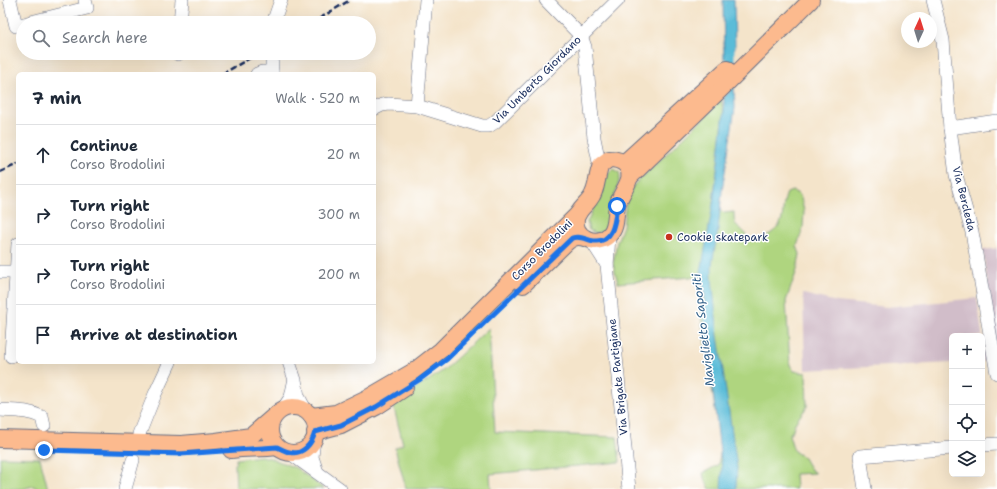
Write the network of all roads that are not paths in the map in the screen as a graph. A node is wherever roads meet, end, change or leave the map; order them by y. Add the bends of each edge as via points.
1 (10, 0) edge
2 (85, 0) edge
3 (182, 0) edge
4 (281, 0) edge
5 (426, 0) edge
6 (546, 0) edge
7 (618, 0) edge
8 (796, 0) edge
9 (811, 0) edge
10 (934, 0) edge
11 (55, 16) edge
12 (181, 16) edge
13 (275, 16) edge
14 (16, 26) edge
15 (581, 36) junction
16 (272, 60) edge
17 (272, 72) edge
18 (726, 79) junction
19 (417, 106) junction
20 (376, 108) edge
21 (997, 121) edge
22 (950, 128) junction
23 (616, 166) junction
24 (578, 214) junction
25 (608, 236) junction
26 (588, 239) junction
27 (607, 265) junction
28 (0, 272) edge
29 (16, 272) edge
30 (16, 286) edge
31 (11, 356) dead end
32 (169, 364) edge
33 (290, 364) edge
34 (997, 373) edge
35 (295, 380) junction
36 (0, 410) edge
37 (279, 412) junction
38 (308, 414) junction
39 (44, 426) dead end
40 (139, 434) dead end
41 (314, 436) junction
42 (0, 439) edge
43 (997, 444) edge
44 (985, 445) edge
45 (0, 448) edge
46 (949, 448) edge
47 (283, 450) junction
48 (133, 460) dead end
49 (317, 472) junction
50 (125, 489) edge
51 (340, 489) edge
52 (630, 489) edge
53 (865, 489) edge

1 - 14 street
2 - 11 street via 87,8
3 - 12 street
4 - 13 street
5 - 19 street
6 - 15 street
7 - 15 street, Via Umberto Giordano
8 - 18 main road via 739,57
9 - 18 main road
10 - 22 street, Via Bercleda via 943,40
15 - 19 street, Via Umberto Giordano via 489,126
15 - 23 street via 585,47 594,138
16 - 17 street
18 - 23 main road
19 - 20 street, Via Umberto Giordano via 389,104
21 - 22 street
22 - 34 street, Via Bercleda via 956,175 972,232
23 - 24 main road, Corso Brodolini
23 - 25 main road via 619,199 614,225
24 - 26 main road, Corso Brodolini via 576,228
24 - 38 main road, Corso Brodolini via 441,350 414,371 336,413
25 - 26 main road, Corso Brodolini via 594,241
25 - 27 street, Via Brigate Partigiane
26 - 27 street, Via Brigate Partigiane
26 - 41 main road, Corso Brodolini via 577,236 566,242 447,359 419,380 376,407
27 - 52 street, Via Brigate Partigiane
28 - 29 street
30 - 31 street
32 - 40 street
33 - 35 street
35 - 37 street via 292,396
35 - 38 street via 298,396
36 - 39 street via 33,413 42,418
37 - 38 main road, Corso Brodolini via 295,407
37 - 42 main road via 251,436 216,441 181,444
37 - 47 main road via 270,426 270,437
38 - 41 main road via 315,424
41 - 47 main road, Corso Brodolini via 304,450
41 - 49 street via 312,457
43 - 44 street
45 - 47 main road, Corso Brodolini via 181,454
46 - 53 street via 860,456
47 - 49 street
48 - 50 street
49 - 51 street

